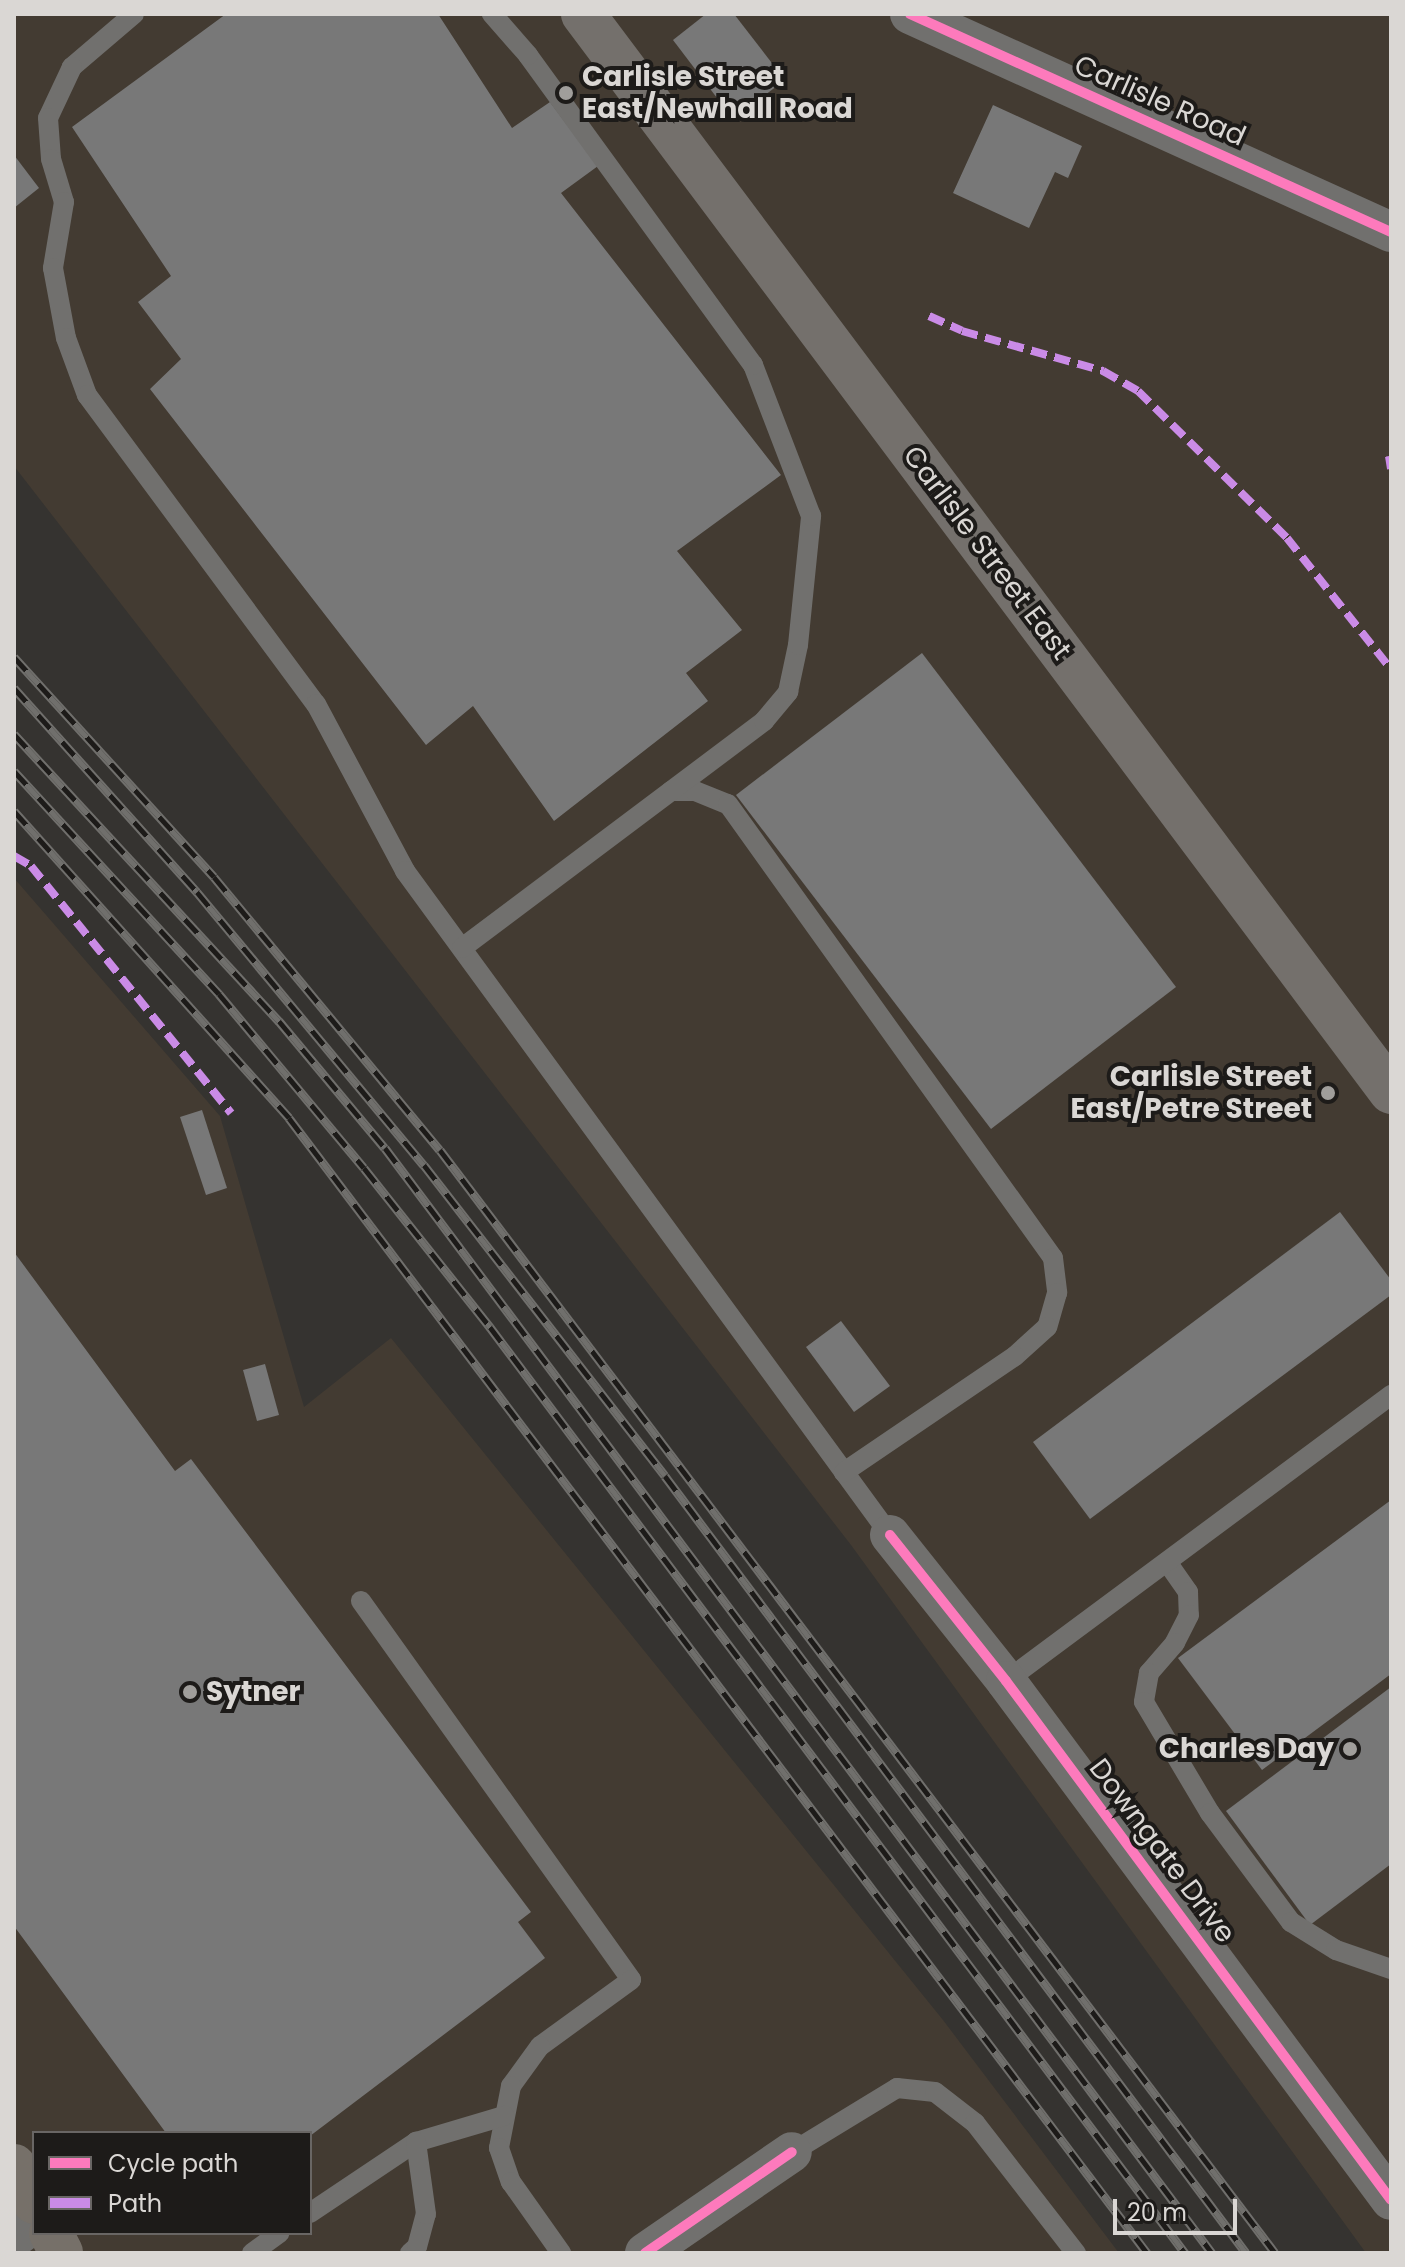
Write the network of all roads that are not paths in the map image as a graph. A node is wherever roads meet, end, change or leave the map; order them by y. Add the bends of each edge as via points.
1 (134, 14) edge
2 (492, 14) edge
3 (583, 14) edge
4 (910, 14) edge
5 (1391, 232) edge
6 (671, 791) junction
7 (462, 948) junction
8 (1391, 1092) edge
9 (1391, 1395) edge
10 (844, 1472) junction
11 (890, 1535) joint
12 (1167, 1562) junction
13 (361, 1601) dead end
14 (1006, 1681) junction
15 (1391, 1969) edge
16 (504, 2116) junction
17 (416, 2142) junction
18 (792, 2152) joint
19 (14, 2166) edge
20 (1390, 2197) edge
21 (32, 2198) edge
22 (312, 2212) edge
23 (32, 2224) edge
24 (52, 2235) edge
25 (277, 2235) edge
26 (14, 2238) edge
27 (61, 2253) edge
28 (252, 2253) edge
29 (410, 2253) edge
30 (561, 2253) edge
31 (645, 2253) edge
32 (1076, 2253) edge

1 - 7 lane via 72,67 48,118 51,159 64,202 53,268 66,338 87,395 316,704 405,871
2 - 6 lane via 528,55 753,365 811,516 788,692 764,721
3 - 8 main road, Carlisle Street East
4 - 5 street, Carlisle Road
6 - 7 lane
6 - 10 lane via 695,791 728,804 1053,1258 1057,1293 1047,1327 1015,1356
7 - 10 lane
9 - 12 lane
10 - 11 lane
11 - 14 street, Downgate Drive
12 - 14 lane
12 - 15 lane via 1188,1592 1189,1615 1175,1643 1149,1673 1144,1702 1210,1813 1291,1922 1336,1950
13 - 16 lane via 631,1980 540,2046 511,2086
14 - 20 street, Downgate Drive
16 - 17 lane
16 - 30 lane via 499,2148 511,2182
17 - 22 lane
17 - 29 lane via 426,2214 417,2247
18 - 31 street
18 - 32 lane via 897,2088 935,2092 975,2123
19 - 21 main road
23 - 26 street
24 - 27 main road
25 - 28 lane

